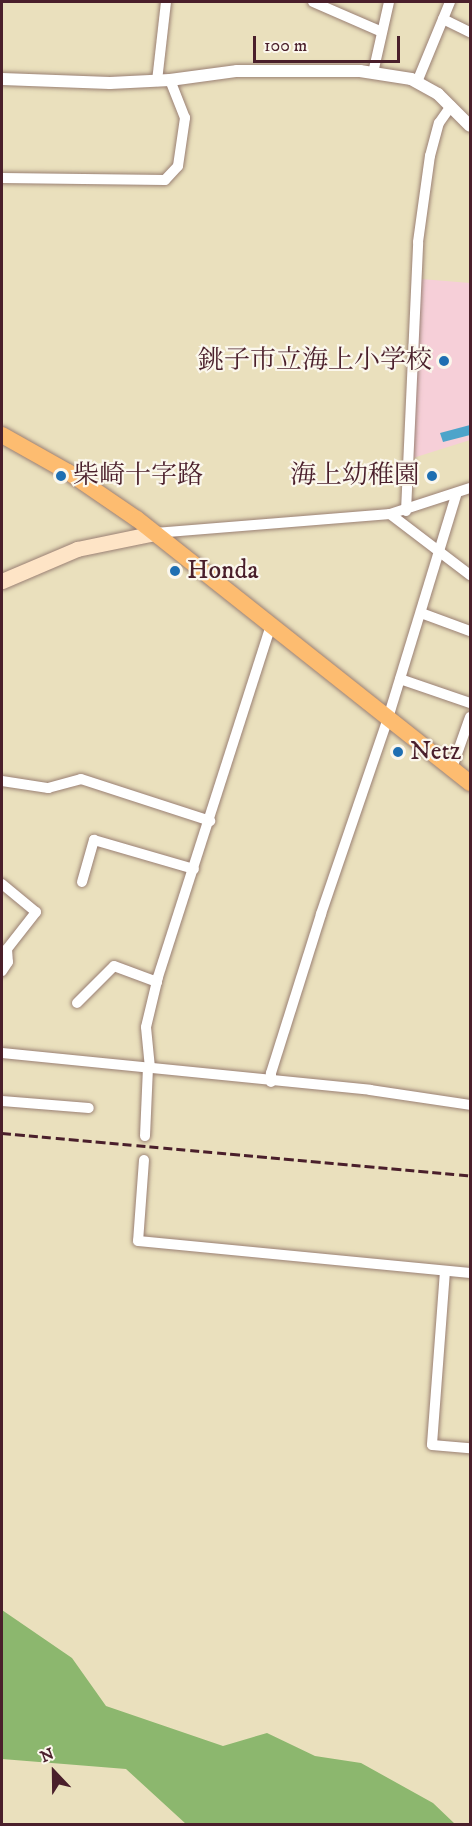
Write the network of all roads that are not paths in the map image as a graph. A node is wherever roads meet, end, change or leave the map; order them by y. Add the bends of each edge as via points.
1 (166, 2) edge
2 (313, 2) edge
3 (389, 2) edge
4 (450, 2) edge
5 (443, 19) junction
6 (382, 32) junction
7 (471, 32) edge
8 (373, 73) junction
9 (2, 80) edge
10 (164, 81) junction
11 (417, 82) junction
12 (451, 106) junction
13 (470, 124) edge
14 (2, 178) edge
15 (2, 435) edge
16 (471, 488) edge
17 (457, 493) junction
18 (406, 512) junction
19 (390, 514) junction
20 (155, 533) junction
21 (439, 554) junction
22 (471, 575) edge
23 (2, 581) edge
24 (421, 613) junction
25 (271, 625) junction
26 (471, 631) edge
27 (400, 679) junction
28 (471, 703) edge
29 (471, 717) edge
30 (388, 718) junction
31 (452, 768) junction
32 (2, 781) edge
33 (471, 783) edge
34 (210, 822) junction
35 (194, 869) junction
36 (82, 882) dead end
37 (2, 884) edge
38 (2, 971) edge
39 (157, 982) junction
40 (77, 1003) dead end
41 (2, 1053) edge
42 (149, 1068) junction
43 (271, 1082) junction
44 (2, 1101) edge
45 (471, 1106) edge
46 (89, 1108) dead end
47 (145, 1136) dead end
48 (144, 1160) dead end
49 (445, 1270) junction
50 (471, 1273) edge
51 (471, 1448) edge

1 - 10 street
2 - 6 street
3 - 6 street
4 - 5 street
5 - 7 street
5 - 11 street
6 - 8 street
8 - 10 street via 237,71
8 - 11 street
9 - 10 street
10 - 14 street via 185,118 178,166 165,180
11 - 12 street
12 - 13 street
12 - 18 street via 440,123 430,156 418,242
15 - 20 highway via 68,472
16 - 17 street
17 - 18 street
17 - 21 street
18 - 19 street
19 - 20 street
19 - 21 street
20 - 23 main road via 76,549
20 - 25 highway
21 - 22 street
21 - 24 street
24 - 26 street
24 - 27 street
25 - 30 highway
25 - 34 street
27 - 28 street
27 - 30 street
29 - 31 street
30 - 31 highway
30 - 43 street via 321,914
31 - 33 highway
32 - 34 street via 48,788 81,779
34 - 35 street
35 - 36 street via 94,840
35 - 39 street
37 - 38 street via 36,912 7,949 8,962
39 - 40 street via 114,966
39 - 42 street via 146,1027
41 - 42 street
42 - 43 street
42 - 47 street
43 - 45 street via 370,1090
44 - 46 street
48 - 49 street via 138,1241
49 - 50 street
49 - 51 street via 432,1445

